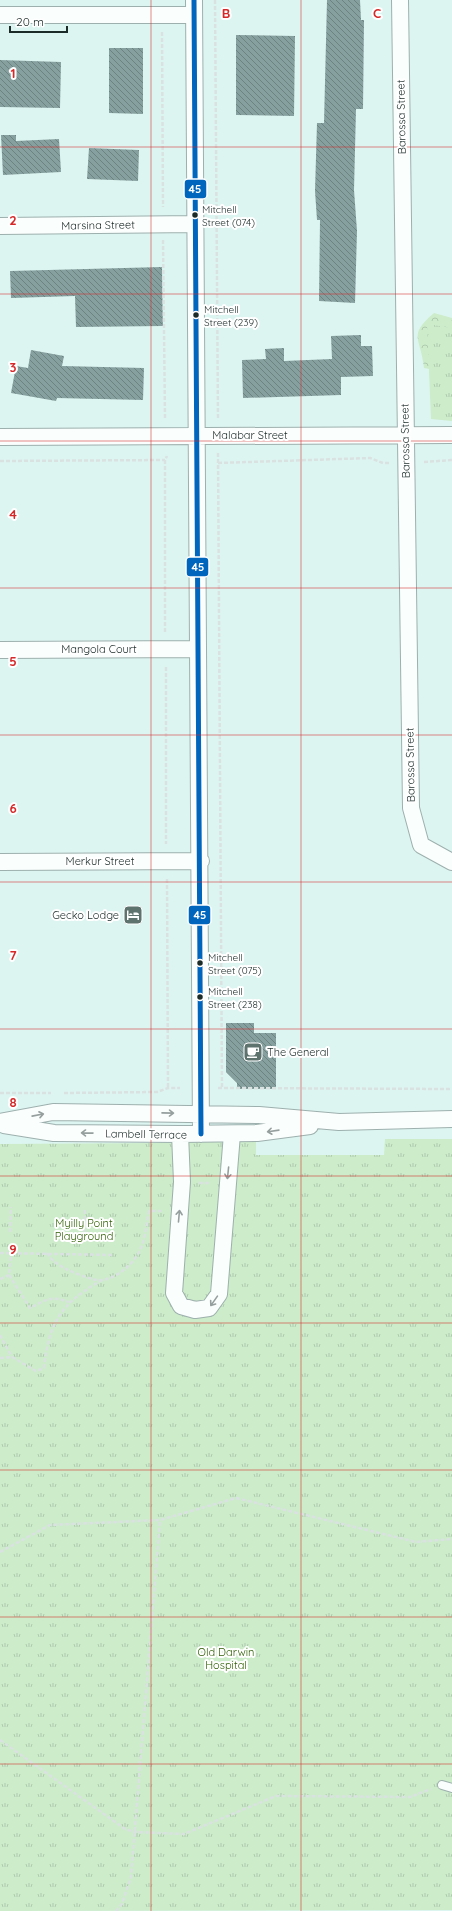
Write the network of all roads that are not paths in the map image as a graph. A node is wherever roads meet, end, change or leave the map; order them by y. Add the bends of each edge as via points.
1 (400, 0) edge
2 (194, 7) edge
3 (0, 15) edge
4 (196, 224) junction
5 (0, 226) edge
6 (405, 435) junction
7 (452, 435) edge
8 (197, 436) junction
9 (0, 437) edge
10 (197, 649) junction
11 (0, 650) edge
12 (201, 861) junction
13 (0, 862) edge
14 (452, 862) edge
15 (201, 1114) junction
16 (452, 1120) edge
17 (339, 1122) junction
18 (0, 1123) edge
19 (180, 1134) junction
20 (201, 1134) junction
21 (232, 1134) junction
22 (442, 1785) road end
23 (452, 1788) edge

1 - 6 street, Barossa Street
2 - 3 street
2 - 4 street
4 - 5 street, Marsina Street
4 - 8 street
6 - 7 street, Malabar Street
6 - 8 street, Malabar Street
6 - 14 street, Barossa Street via 411,808 421,845
8 - 9 street, Malabar Street
8 - 10 street
10 - 11 street, Mangola Court
10 - 12 street
12 - 13 street, Merkur Street
12 - 15 street
15 - 17 street, Lambell Terrace via 260,1115
18 -> 15 street, Lambell Terrace via 53,1112
15 - 20 street
16 - 17 street, Lambell Terrace
17 -> 21 street, Lambell Terrace
19 -> 18 street, Lambell Terrace via 54,1133
19 - 20 street, Lambell Terrace
21 -> 19 street via 219,1294 209,1308 195,1310 181,1306 174,1293 182,1182
20 - 21 street, Lambell Terrace
22 - 23 lane

